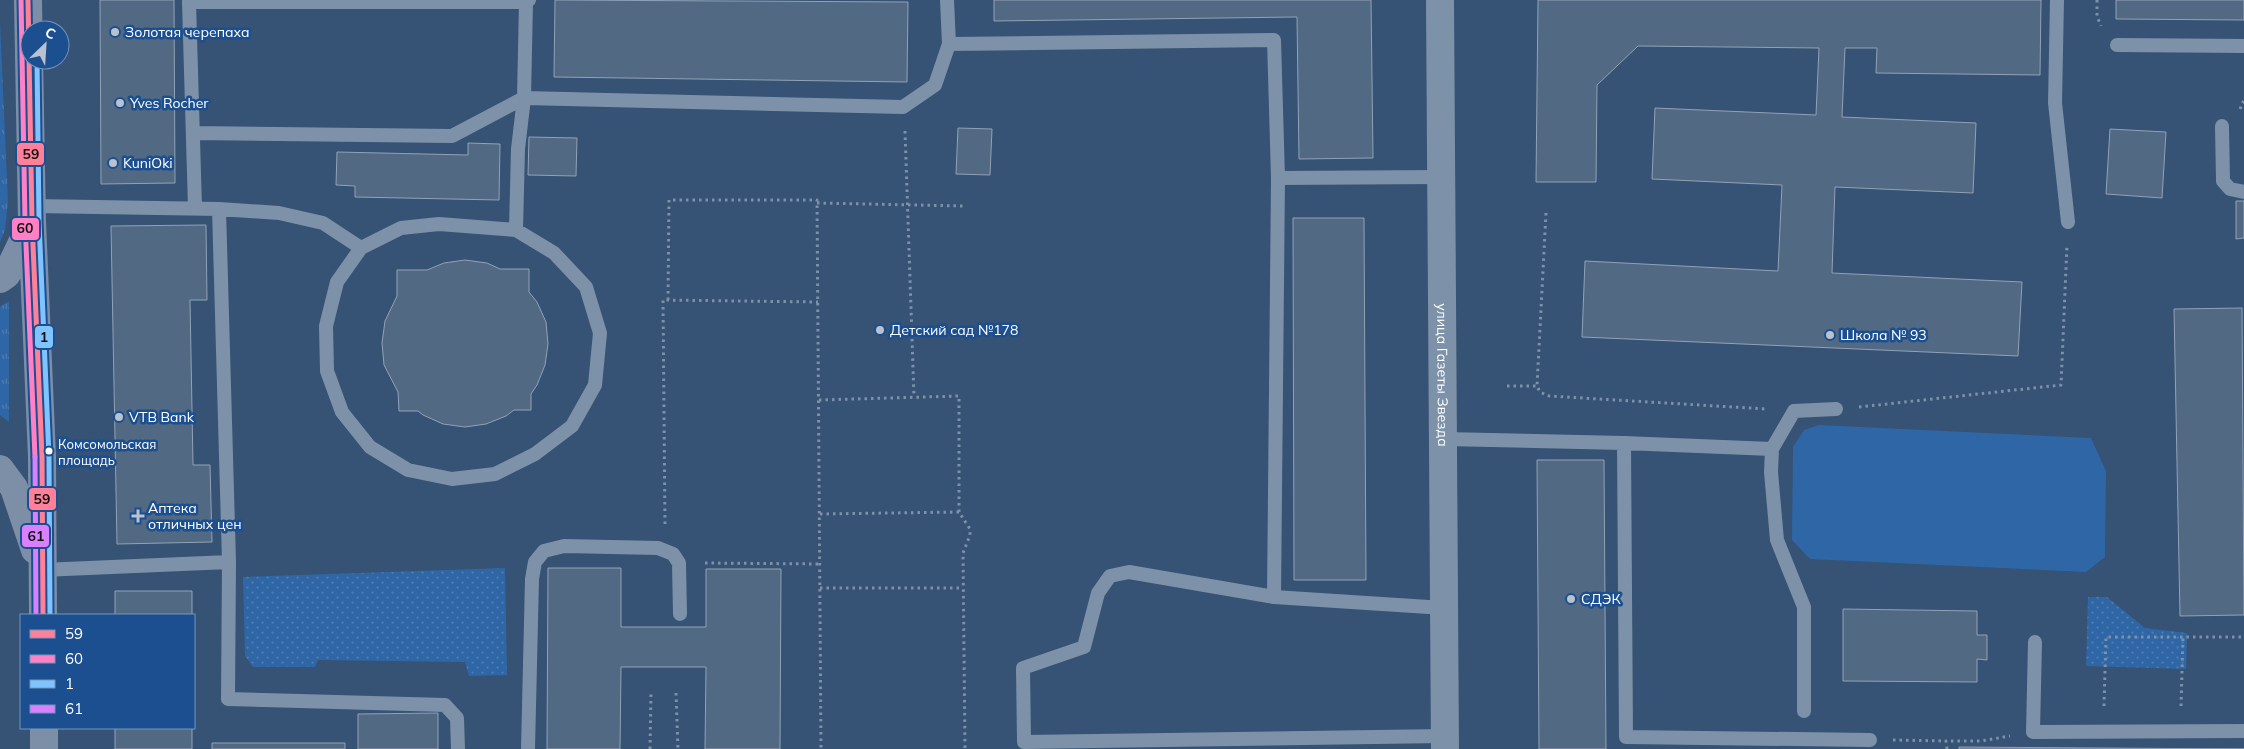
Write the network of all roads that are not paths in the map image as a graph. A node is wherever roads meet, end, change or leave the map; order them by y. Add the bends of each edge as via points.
1 (28, 0) edge
2 (947, 0) edge
3 (1440, 0) edge
4 (2057, 0) edge
5 (527, 1) edge
6 (949, 44) junction
7 (2117, 45) dead end
8 (2244, 46) edge
9 (524, 98) junction
10 (2222, 126) dead end
11 (193, 133) junction
12 (1441, 177) junction
13 (1278, 178) junction
14 (2244, 192) edge
15 (195, 208) junction
16 (219, 209) junction
17 (32, 214) junction
18 (2068, 222) road end
19 (516, 230) junction
20 (360, 248) junction
21 (0, 279) edge
22 (1836, 409) road end
23 (1444, 438) junction
24 (1624, 443) junction
25 (1772, 449) junction
26 (0, 469) edge
27 (229, 562) junction
28 (42, 570) junction
29 (1274, 597) junction
30 (1444, 608) junction
31 (42, 614) edge
32 (680, 614) dead end
33 (2036, 642) dead end
34 (1804, 711) dead end
35 (44, 729) edge
36 (2244, 731) edge
37 (1870, 740) road end
38 (1445, 742) edge
39 (44, 749) edge
40 (458, 749) edge
41 (528, 749) edge

1 - 17 main road
2 - 6 lane
3 - 12 street, улица Газеты Звезда
4 - 18 lane via 2055,103
5 - 9 lane
5 - 11 lane via 188,2
6 - 9 lane via 936,86 903,107
6 - 13 lane via 1274,40
7 - 8 lane
9 - 11 lane via 452,136
9 - 19 lane via 518,149
10 - 14 lane via 2223,181 2230,189
11 - 15 lane
12 - 13 lane
12 - 23 street, улица Газеты Звезда
13 - 29 lane
15 - 16 lane
15 - 17 lane
16 - 20 lane via 279,213 323,223
16 - 27 lane
17 - 21 main road via 7,274
17 - 28 main road via 42,456
19 - 20 lane via 439,224 401,228
19 - 20 lane via 554,253 586,287 600,333 595,385 572,426 535,454 496,474 452,479 408,470 370,447 342,412 327,371 326,326 337,282
22 - 25 lane via 1794,411
23 - 24 lane
23 - 30 street, улица Газеты Звезда
24 - 25 lane
24 - 37 lane via 1626,737
25 - 34 lane via 1777,540 1804,606
26 - 28 main road via 14,488
27 - 28 lane
27 - 40 lane via 228,699 445,705 457,718
28 - 31 main road
29 - 30 lane
29 - 38 lane via 1129,572 1110,576 1098,594 1084,647 1023,668 1024,742
30 - 38 street, улица Газеты Звезда
32 - 41 lane via 679,563 673,554 658,548 564,546 544,551 535,562 532,579
33 - 36 lane via 2033,732
35 - 39 main road

